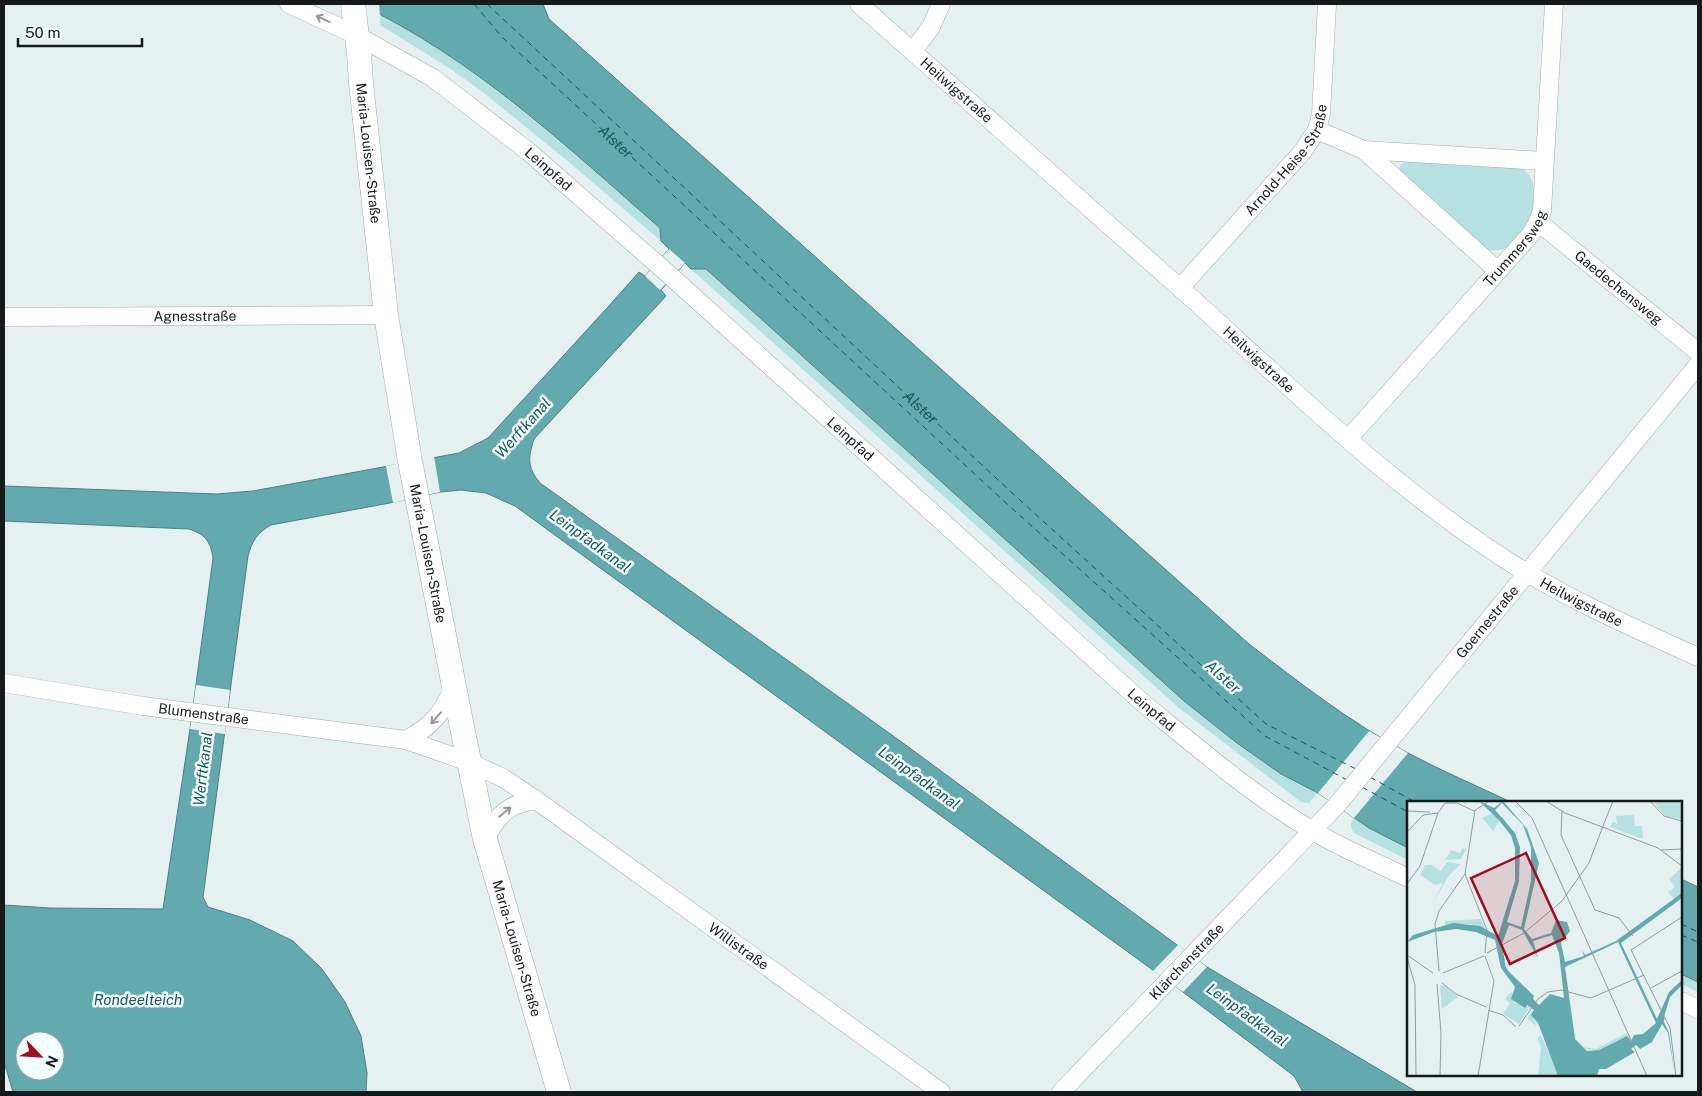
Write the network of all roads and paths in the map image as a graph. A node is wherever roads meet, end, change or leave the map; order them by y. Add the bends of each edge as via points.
1 (289, 4) edge
2 (353, 4) edge
3 (859, 4) edge
4 (941, 4) edge
5 (1327, 4) edge
6 (1554, 4) edge
7 (356, 35) junction
8 (913, 51) junction
9 (1317, 130) junction
10 (1364, 150) junction
11 (1544, 161) junction
12 (1538, 222) junction
13 (1498, 271) junction
14 (1180, 288) junction
15 (386, 315) junction
16 (4, 317) edge
17 (1698, 352) edge
18 (1698, 365) edge
19 (1348, 439) junction
20 (1528, 573) junction
21 (1698, 657) edge
22 (4, 683) edge
23 (454, 686) junction
24 (406, 740) junction
25 (469, 762) junction
26 (536, 800) junction
27 (1313, 831) junction
28 (485, 839) junction
29 (1407, 878) edge
30 (1682, 1001) edge
31 (1698, 1009) edge
32 (559, 1092) edge
33 (941, 1092) edge
34 (1061, 1092) edge

7 -> 1 street, Leinpfad
2 - 7 main road, Maria-Louisen-Straße
3 - 8 street, Heilwigstraße
4 - 8 street via 931,27
5 - 9 street, Arnold-Heise-Straße via 1321,114
6 - 11 street, Trummersweg
7 - 15 main road, Maria-Louisen-Straße
7 - 27 street, Leinpfad via 425,74 529,152 1142,703 1222,767
8 - 14 street, Heilwigstraße
9 - 10 street
9 - 14 street, Arnold-Heise-Straße via 1303,151
10 - 11 street
10 - 13 street
11 - 12 street, Trummersweg via 1542,211
12 - 13 street, Trummersweg
12 - 17 street, Gaedechensweg
13 - 19 street, Trummersweg
14 - 19 street, Heilwigstraße
15 - 16 street, Agnesstraße
15 - 23 main road, Maria-Louisen-Straße via 416,497
18 - 20 street, Goernestraße
19 - 20 street, Heilwigstraße via 1416,496
20 - 21 street, Heilwigstraße via 1595,610
20 - 27 street, Goernestraße
22 - 24 street, Blumenstraße via 110,701
23 -> 24 street via 437,718 426,729
23 - 25 main road, Maria-Louisen-Straße
24 - 25 street, Blumenstraße
25 - 26 street, Willistraße via 503,778
25 - 28 main road, Maria-Louisen-Straße
28 -> 26 street via 508,808
26 - 33 street, Willistraße
27 - 29 street, Leinpfad
27 - 34 street, Klärchenstraße
28 - 32 main road, Maria-Louisen-Straße
30 - 31 street

